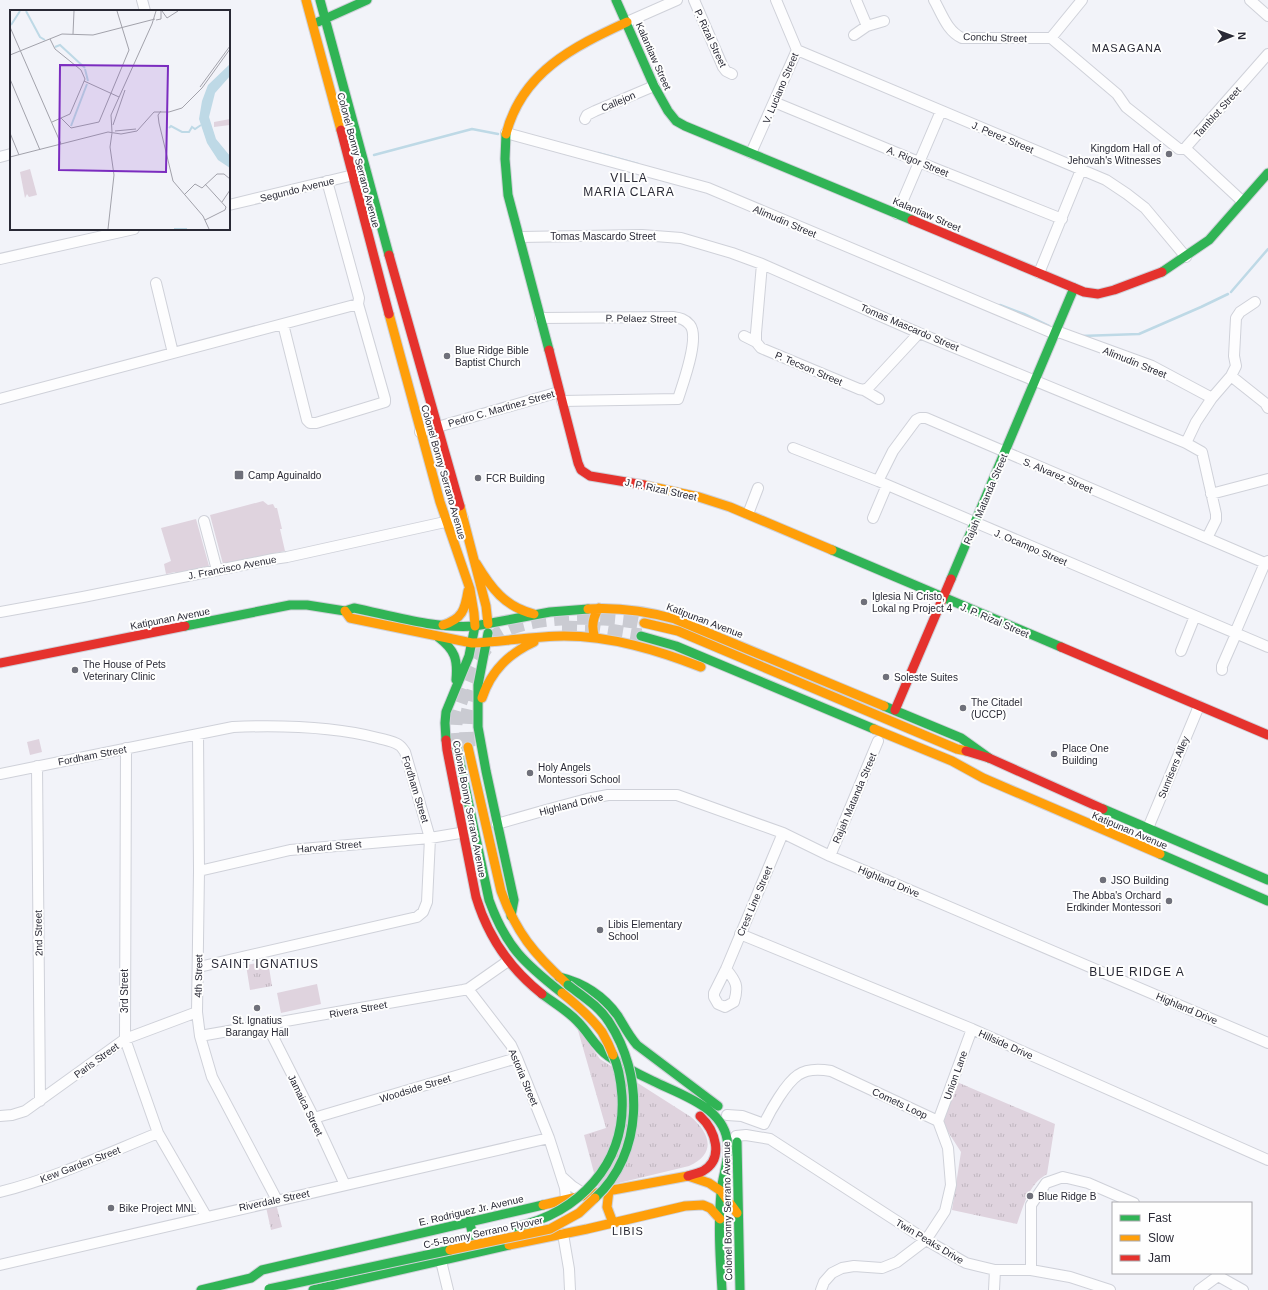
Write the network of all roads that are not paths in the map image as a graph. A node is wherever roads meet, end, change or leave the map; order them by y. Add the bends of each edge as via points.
1 (142, 0) edge
2 (306, 0) edge
3 (320, 0) edge
4 (367, 0) edge
5 (616, 0) edge
6 (678, 0) edge
7 (694, 0) edge
8 (776, 0) edge
9 (856, 0) edge
10 (934, 0) edge
11 (1082, 0) edge
12 (1250, 0) edge
13 (145, 10) edge
14 (1268, 16) edge
15 (325, 18) junction
16 (884, 21) dead end
17 (627, 22) junction
18 (312, 24) junction
19 (867, 26) junction
20 (854, 35) dead end
21 (1051, 38) junction
22 (797, 50) junction
23 (1268, 54) edge
24 (732, 74) dead end
25 (654, 86) junction
26 (774, 102) junction
27 (940, 111) junction
28 (585, 119) dead end
29 (506, 133) junction
30 (1186, 149) junction
31 (751, 153) junction
32 (10, 154) edge
33 (0, 157) edge
34 (919, 162) junction
35 (1081, 170) junction
36 (366, 172) junction
37 (1268, 173) edge
38 (351, 175) junction
39 (327, 181) junction
40 (1242, 201) junction
41 (230, 205) edge
42 (897, 214) junction
43 (1062, 219) junction
44 (128, 230) edge
45 (520, 236) junction
46 (1186, 257) junction
47 (0, 259) edge
48 (762, 264) junction
49 (1039, 273) junction
50 (156, 283) dead end
51 (1074, 288) junction
52 (1255, 302) dead end
53 (358, 304) junction
54 (540, 318) junction
55 (283, 324) junction
56 (919, 332) junction
57 (1056, 332) junction
58 (744, 336) dead end
59 (756, 342) junction
60 (173, 353) junction
61 (1231, 376) junction
62 (1035, 380) junction
63 (864, 390) junction
64 (560, 396) junction
65 (1212, 398) junction
66 (0, 399) edge
67 (880, 399) dead end
68 (1268, 408) edge
69 (438, 426) junction
70 (420, 432) junction
71 (1186, 444) junction
72 (793, 448) dead end
73 (1004, 452) junction
74 (1268, 479) edge
75 (882, 483) junction
76 (758, 488) dead end
77 (1212, 494) junction
78 (748, 514) junction
79 (463, 518) junction
80 (872, 518) dead end
81 (204, 521) dead end
82 (446, 522) junction
83 (975, 523) junction
84 (1208, 538) junction
85 (1267, 561) edge
86 (476, 563) junction
87 (217, 570) junction
88 (469, 585) junction
89 (944, 598) junction
90 (582, 608) junction
91 (599, 608) junction
92 (345, 611) junction
93 (0, 612) edge
94 (537, 614) junction
95 (1195, 616) junction
96 (644, 622) tunnel mouth
97 (488, 624) junction
98 (440, 625) junction
99 (475, 626) junction
100 (1235, 634) junction
101 (640, 636) tunnel mouth
102 (438, 637) junction
103 (550, 637) junction
104 (583, 637) junction
105 (595, 638) junction
106 (487, 642) junction
107 (472, 643) junction
108 (1268, 647) edge
109 (1181, 651) dead end
110 (0, 663) edge
111 (1222, 670) dead end
112 (713, 672) dead end
113 (454, 692) junction
114 (1199, 706) junction
115 (895, 710) junction
116 (834, 722) dead end
117 (478, 727) junction
118 (198, 734) junction
119 (1268, 736) edge
120 (878, 740) junction
121 (892, 746) dead end
122 (468, 747) tunnel mouth
123 (126, 748) junction
124 (457, 748) tunnel mouth
125 (990, 758) junction
126 (36, 766) junction
127 (948, 770) dead end
128 (0, 774) edge
129 (983, 778) junction
130 (497, 824) junction
131 (1148, 828) junction
132 (460, 833) dead end
133 (783, 833) junction
134 (430, 838) junction
135 (830, 856) junction
136 (199, 871) junction
137 (1268, 880) edge
138 (1268, 901) edge
139 (511, 916) junction
140 (740, 934) junction
141 (508, 961) junction
142 (198, 967) junction
143 (726, 969) dead end
144 (559, 977) junction
145 (568, 985) joint
146 (468, 989) junction
147 (562, 993) joint
148 (197, 1012) junction
149 (267, 1025) junction
150 (972, 1029) junction
151 (200, 1036) junction
152 (125, 1039) junction
153 (1268, 1043) edge
154 (517, 1058) junction
155 (641, 1075) junction
156 (40, 1101) junction
157 (727, 1115) junction
158 (0, 1116) edge
159 (314, 1118) junction
160 (938, 1121) junction
161 (764, 1124) junction
162 (735, 1130) junction
163 (158, 1133) junction
164 (549, 1138) junction
165 (770, 1139) junction
166 (1268, 1160) edge
167 (560, 1176) junction
168 (688, 1176) junction
169 (345, 1185) junction
170 (609, 1190) junction
171 (721, 1191) junction
172 (0, 1192) edge
173 (586, 1195) junction
174 (566, 1199) junction
175 (277, 1200) junction
176 (1132, 1202) edge
177 (737, 1213) junction
178 (206, 1216) junction
179 (720, 1220) junction
180 (469, 1222) junction
181 (613, 1223) junction
182 (506, 1229) dead end
183 (483, 1234) dead end
184 (563, 1234) junction
185 (926, 1240) junction
186 (406, 1250) dead end
187 (478, 1252) junction
188 (441, 1261) junction
189 (0, 1265) edge
190 (995, 1270) junction
191 (1031, 1270) junction
192 (1218, 1274) edge
193 (251, 1278) junction
194 (266, 1280) dead end
195 (200, 1290) edge
196 (267, 1290) edge
197 (313, 1290) edge
198 (448, 1290) edge
199 (570, 1290) edge
200 (722, 1290) edge
201 (740, 1290) edge
202 (821, 1290) edge
203 (994, 1290) edge
204 (1110, 1290) edge
205 (1199, 1290) edge
206 (1243, 1290) edge

1 - 13 street
2 - 18 main road, Colonel Bonny Serrano Avenue
3 - 15 main road, Colonel Bonny Serrano Avenue
4 - 15 main road
5 - 17 main road, Kalantiaw Street
6 - 17 street, J. P. Rizal Street
7 - 24 street, P. Rizal Street via 723,67
8 - 22 street, V. Luciano Street
9 - 19 street
10 - 21 street, Conchu Street via 950,29 962,38
11 - 21 street
12 - 14 street
15 - 18 main road
15 - 36 main road, Colonel Bonny Serrano Avenue
16 - 19 street
17 - 25 main road, Kalantiaw Street
17 - 29 main road, J. P. Rizal Street via 586,40 538,74 523,94
18 - 38 main road, Colonel Bonny Serrano Avenue
19 - 20 street
21 - 30 street via 1117,94 1126,107 1179,149
22 - 26 street, V. Luciano Street
22 - 27 street, J. Perez Street
23 - 30 street, Tamblot Street
25 - 28 street, Callejon via 595,111
25 - 31 main road, Kalantiaw Street via 676,121
26 - 31 street, V. Luciano Street
26 - 34 street, A. Rigor Street
27 - 34 street
27 - 35 street, J. Perez Street
29 - 45 main road, J. P. Rizal Street via 505,165 508,195
29 - 57 street, Alimudin Street via 708,188
30 - 40 street
31 - 42 main road, Kalantiaw Street
32 - 33 street
34 - 42 street
34 - 43 street, A. Rigor Street
35 - 43 street
35 - 46 street, J. Perez Street via 1106,180 1145,208
36 - 38 street, Segundo Avenue
36 - 69 main road, Colonel Bonny Serrano Avenue
37 - 40 main road, Kalantiaw Street
38 - 39 street, Segundo Avenue
38 - 70 main road, Colonel Bonny Serrano Avenue
39 - 41 street, Segundo Avenue
39 - 53 street
40 - 46 main road, Kalantiaw Street via 1208,240
42 - 49 main road, Kalantiaw Street
43 - 49 street
44 - 47 street
45 - 48 street, Tomas Mascardo Street via 642,235 681,238
45 - 54 main road, J. P. Rizal Street
46 - 51 main road, Kalantiaw Street via 1161,273 1114,290 1090,294
48 - 56 street, Tomas Mascardo Street
48 - 59 street
49 - 51 main road, Kalantiaw Street
50 - 60 street
51 - 57 main road, Rajah Matanda Street
52 - 61 street via 1240,312 1236,318 1236,366
53 - 55 street
53 - 55 street via 385,402 316,423 307,420
54 - 64 main road, J. P. Rizal Street
54 - 64 street, P. Pelaez Street via 673,317 684,319 690,325 693,334 693,344 678,399
55 - 60 street
56 - 62 street, Tomas Mascardo Street
56 - 63 street
57 - 62 main road, Rajah Matanda Street
57 - 65 street, Alimudin Street via 1152,366
58 - 59 street, P. Tecson Street
59 - 63 street, P. Tecson Street via 761,348
60 - 66 street
61 - 65 street
61 - 68 street
62 - 71 street, Tomas Mascardo Street
62 - 73 main road, Rajah Matanda Street
63 - 67 street, P. Tecson Street
64 - 69 street, Pedro C. Martinez Street
64 - 78 main road, J. P. Rizal Street via 578,463 581,470 590,476 699,497
65 - 71 street via 1196,422
69 - 70 street, Pedro C. Martinez Street
69 - 79 main road, Colonel Bonny Serrano Avenue
70 - 82 main road, Colonel Bonny Serrano Avenue
71 - 77 street, Tomas Mascardo Street via 1202,452
72 - 75 street, J. Ocampo Street
73 - 75 street, S. Alvarez Street via 926,418 920,418 893,451
73 - 83 main road, Rajah Matanda Street
73 - 84 street, S. Alvarez Street
74 - 77 street
75 - 80 street
75 - 83 street, J. Ocampo Street
76 - 78 street
77 - 84 street, Tomas Mascardo Street via 1217,517
78 - 89 main road, J. P. Rizal Street
79 - 82 street, J. Francisco Avenue
79 - 86 main road, Colonel Bonny Serrano Avenue
81 - 87 street
82 - 87 street, J. Francisco Avenue via 335,548
82 - 88 main road, Colonel Bonny Serrano Avenue
83 - 89 main road, Rajah Matanda Street
83 - 95 street, J. Ocampo Street
84 - 85 street, S. Alvarez Street
85 - 100 street
86 - 94 main road via 489,585 503,599 522,611
86 - 97 main road, Colonel Bonny Serrano Avenue
87 - 93 street, J. Francisco Avenue
88 - 98 main road via 462,613 456,620
88 - 99 main road, Colonel Bonny Serrano Avenue
89 - 114 main road, J. P. Rizal Street
89 - 115 main road, Rajah Matanda Street
90 - 91 main road, Katipunan Avenue
90 - 94 main road, Katipunan Avenue
90 - 104 main road via 587,624
91 - 105 main road via 591,624
91 - 115 main road, Katipunan Avenue via 638,610 671,617
92 - 98 main road, Katipunan Avenue via 354,608
92 - 102 main road, Katipunan Avenue via 350,618
92 - 110 main road, Katipunan Avenue via 290,605
94 - 97 main road, Katipunan Avenue
95 - 100 street, J. Ocampo Street
95 - 109 street
96 - 125 main road, Katipunan Avenue via 678,631 957,749
97 - 99 main road, Katipunan Avenue
97 - 106 main road, Colonel Bonny Serrano Avenue
98 - 99 main road, Katipunan Avenue
99 - 107 main road, Colonel Bonny Serrano Avenue
100 - 108 street, J. Ocampo Street
100 - 111 street
101 - 129 main road, Katipunan Avenue via 683,649 952,761
102 - 107 main road, Katipunan Avenue
102 - 113 main road via 452,649 456,658
103 - 104 main road, Katipunan Avenue
103 - 106 main road, Katipunan Avenue
103 - 117 main road via 521,647 497,668 487,683
104 - 105 main road, Katipunan Avenue
105 - 112 main road, Katipunan Avenue via 653,649
106 - 107 main road, Katipunan Avenue
106 - 117 main road, Colonel Bonny Serrano Avenue via 478,685
107 - 113 main road, Colonel Bonny Serrano Avenue
113 - 141 main road, Colonel Bonny Serrano Avenue via 445,717 448,757 478,905 489,932
114 - 119 main road, J. P. Rizal Street
114 - 131 street, Sunrisers Alley
115 - 125 main road, Katipunan Avenue via 961,738
116 - 120 main road
117 - 130 main road, Colonel Bonny Serrano Avenue
118 - 123 street, Fordham Street
118 - 134 street, Fordham Street via 233,727 302,727 364,735 394,742 400,745 404,752
118 - 136 street, 4th Street
120 - 121 main road
120 - 135 street, Rajah Matanda Street
122 - 139 main road, Colonel Bonny Serrano Avenue via 501,891
123 - 126 street, Fordham Street
123 - 152 street, 3rd Street
124 - 147 main road, Colonel Bonny Serrano Avenue via 489,900 498,924 522,960
125 - 131 main road, Katipunan Avenue
126 - 128 street, Fordham Street
126 - 156 street, 2nd Street
127 - 129 main road, Katipunan Avenue
129 - 138 main road, Katipunan Avenue
130 - 133 street, Highland Drive via 608,795 677,795
130 - 139 main road, Colonel Bonny Serrano Avenue via 514,900
131 - 137 main road, Katipunan Avenue
132 - 134 street, Harvard Street
133 - 135 street, Highland Drive
133 - 140 street, Crest Line Street
134 - 136 street, Harvard Street via 290,850
134 - 142 street, Fordham Street via 427,902 423,912 417,917
135 - 153 street, Highland Drive
136 - 142 street, 4th Street
139 - 144 main road, Colonel Bonny Serrano Avenue via 531,950
140 - 143 street, Crest Line Street
140 - 150 street, Hillside Drive
141 - 146 street, Rivera Street
141 - 155 main road, Colonel Bonny Serrano Avenue via 528,982 575,1019 601,1050
142 - 148 street, 4th Street
144 - 145 main road, Colonel Bonny Serrano Avenue
144 - 157 main road, Colonel Bonny Serrano Avenue via 583,984 603,998 638,1045 719,1106
145 - 196 main road, C-5-Bonny Serrano Flyover, bridge via 597,1008 609,1022 626,1054 634,1084 634,1120 631,1136 611,1179 597,1197 569,1219 550,1229
146 - 149 street, Rivera Street
146 - 154 street, Astoria Street via 511,1045
147 - 182 main road, C-5-Bonny Serrano Flyover, bridge via 593,1020 614,1055 623,1092 620,1135 602,1172 578,1198 548,1218
148 - 151 street, 4th Street
148 - 152 street, Paris Street
149 - 151 street, Rivera Street
149 - 159 street, Jamaica Street
150 - 160 street, Union Lane
150 - 166 street, Hillside Drive
151 - 175 street, 4th Street via 212,1076
152 - 156 street, Paris Street
152 - 163 street, 3rd Street
154 - 159 street, Woodside Street
154 - 164 street, Astoria Street
155 - 168 main road via 706,1120 713,1129 716,1147 711,1164 704,1170
155 - 171 main road, Colonel Bonny Serrano Avenue via 699,1104 713,1113 720,1122 727,1135 729,1148
156 - 158 street, Paris Street via 26,1111
157 - 161 street via 742,1116
157 - 162 main road, Colonel Bonny Serrano Avenue
159 - 169 street, Jamaica Street
160 - 161 street, Comets Loop via 831,1071 819,1069 797,1075
160 - 185 street, Comets Loop via 948,1148 951,1185 945,1211
161 - 165 street
162 - 165 street, Twin Peaks Drive via 746,1135
162 - 177 main road, Colonel Bonny Serrano Avenue
163 - 172 street, Kew Garden Street via 63,1172
163 - 178 street, 3rd Street
164 - 167 street, Astoria Street
164 - 169 street, Riverdale Street
165 - 185 street, Twin Peaks Drive
167 - 173 street
167 - 174 street, Astoria Street
168 - 170 main road, E. Rodriguez Jr. Avenue
168 - 171 main road, E. Rodriguez Jr. Avenue via 709,1183
169 - 175 street, Riverdale Street
170 - 173 main road, E. Rodriguez Jr. Avenue
170 - 181 main road via 606,1207
171 - 177 main road, E. Rodriguez Jr. Avenue
171 - 179 main road, Colonel Bonny Serrano Avenue
173 - 174 main road, E. Rodriguez Jr. Avenue
174 - 180 main road, E. Rodriguez Jr. Avenue
175 - 178 street, Riverdale Street
176 - 191 street via 1088,1182 1063,1177 1046,1183 1030,1205
177 - 201 main road, Colonel Bonny Serrano Avenue
178 - 189 street, Riverdale Street
179 - 181 main road via 710,1208 693,1205
179 - 200 main road, Colonel Bonny Serrano Avenue
180 - 187 main road
180 - 193 main road, E. Rodriguez Jr. Avenue via 262,1270
181 - 184 main road
183 - 186 main road, C-5-Bonny Serrano Flyover
184 - 187 main road
184 - 199 street
185 - 190 street, Twin Peaks Drive via 966,1263
185 - 202 street, Comets Loop via 897,1262 882,1268 842,1268 832,1273
187 - 188 main road
188 - 197 main road
188 - 198 street
190 - 191 street, Twin Peaks Drive
190 - 203 street
191 - 204 street, Twin Peaks Drive via 1070,1277
192 - 205 street
192 - 206 street
193 - 194 main road
193 - 195 main road, E. Rodriguez Jr. Avenue

